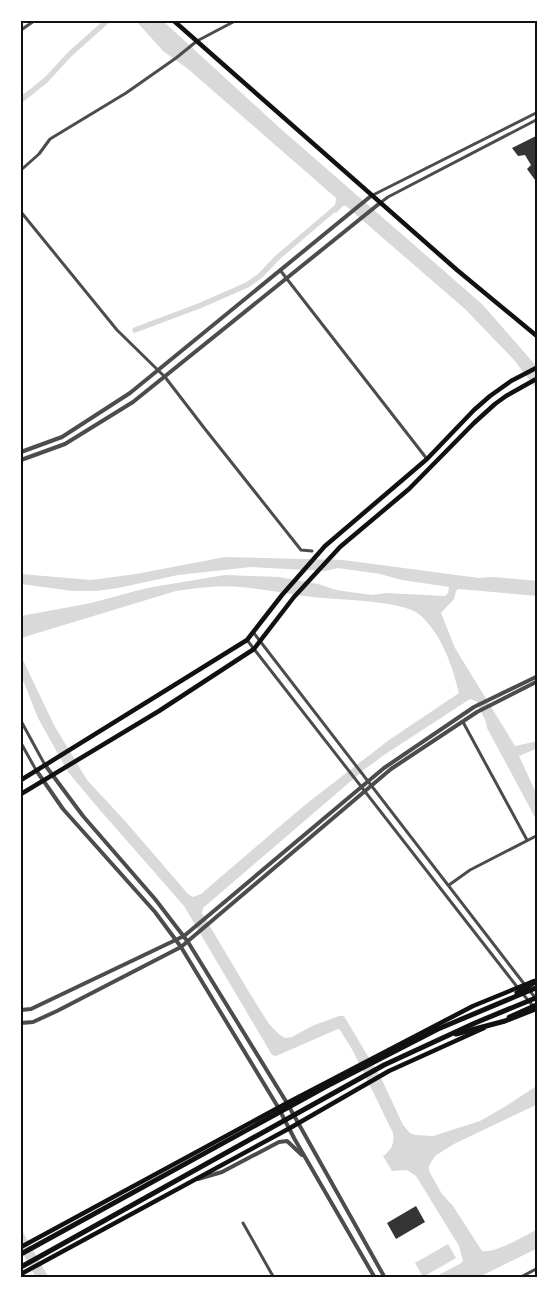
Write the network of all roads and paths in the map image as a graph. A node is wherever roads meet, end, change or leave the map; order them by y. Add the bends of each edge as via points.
1 (34, 21) edge
2 (174, 21) edge
3 (235, 21) edge
4 (21, 30) edge
5 (197, 41) junction
6 (538, 112) edge
7 (538, 119) edge
8 (21, 170) edge
9 (371, 196) junction
10 (380, 203) junction
11 (21, 212) edge
12 (280, 270) junction
13 (287, 280) junction
14 (538, 337) edge
15 (538, 367) edge
16 (158, 371) junction
17 (165, 377) junction
18 (538, 378) edge
19 (21, 452) edge
20 (427, 459) junction
21 (21, 460) edge
22 (312, 551) dead end
23 (254, 632) junction
24 (247, 640) junction
25 (261, 641) junction
26 (254, 648) junction
27 (538, 676) edge
28 (538, 681) edge
29 (21, 721) edge
30 (463, 722) junction
31 (21, 743) edge
32 (45, 765) junction
33 (36, 770) junction
34 (51, 775) junction
35 (21, 780) edge
36 (42, 780) junction
37 (369, 780) junction
38 (372, 785) junction
39 (362, 786) junction
40 (366, 791) junction
41 (21, 794) edge
42 (538, 835) edge
43 (527, 840) junction
44 (449, 885) junction
45 (184, 936) junction
46 (176, 941) junction
47 (188, 942) junction
48 (181, 947) junction
49 (538, 979) edge
50 (524, 984) junction
51 (518, 987) junction
52 (538, 987) edge
53 (538, 997) edge
54 (502, 1002) junction
55 (537, 1006) edge
56 (21, 1010) edge
57 (21, 1023) edge
58 (441, 1039) junction
59 (287, 1102) junction
60 (278, 1107) junction
61 (298, 1123) junction
62 (290, 1128) junction
63 (306, 1159) junction
64 (189, 1182) junction
65 (243, 1222) dead end
66 (21, 1247) edge
67 (21, 1254) edge
68 (21, 1266) edge
69 (538, 1268) edge
70 (21, 1274) edge
71 (274, 1278) edge
72 (375, 1278) edge
73 (385, 1278) edge
74 (519, 1278) edge

1 - 4 street
2 - 5 main road
3 - 5 street
5 - 8 street via 126,93 50,139
5 - 9 main road
6 - 9 street
7 - 10 street
9 - 10 main road
9 - 12 street
10 - 13 street
10 - 14 main road
11 - 16 street via 117,330
12 - 13 street
12 - 16 street
13 - 17 street
13 - 20 street
15 - 20 main road via 490,396
16 - 17 street
16 - 19 street via 62,437
17 - 21 street via 133,402 65,444
17 - 22 street via 301,550
18 - 25 main road via 496,404 409,489 332,555 294,597
20 - 23 main road via 318,553
23 - 24 main road
23 - 25 street
24 - 26 street
24 - 32 main road
25 - 26 main road
25 - 37 street
26 - 34 main road
26 - 39 street
27 - 37 street via 474,707
28 - 30 street
29 - 32 street
30 - 38 street
30 - 43 street
31 - 33 street
32 - 33 main road
32 - 34 street
33 - 35 main road
33 - 36 street
34 - 36 main road
34 - 45 street
36 - 41 main road
36 - 46 street
37 - 38 street
37 - 39 street
38 - 40 street
38 - 44 street
39 - 40 street
39 - 45 street
40 - 47 street
40 - 51 street
42 - 43 street
43 - 44 street
44 - 50 street
45 - 46 street
45 - 47 street
46 - 48 street
46 - 56 street via 31,1009
47 - 48 street
47 - 59 street
48 - 57 street via 57,1011 33,1022
48 - 60 street
49 - 50 main road
49 - 54 highway
50 - 51 main road
50 - 55 street
51 - 55 street
51 - 59 main road via 473,1006
52 - 54 highway
53 - 58 highway
54 - 67 highway via 438,1029 327,1086
55 - 58 highway via 505,1021
55 - 61 main road via 386,1073
58 - 68 highway via 384,1065
59 - 60 main road
59 - 61 street
60 - 62 street
60 - 66 main road
61 - 62 main road
61 - 73 street
62 - 63 street
62 - 64 main road
63 - 64 street via 286,1142 279,1142 222,1172
63 - 72 street
64 - 70 main road
65 - 71 street
69 - 74 street

